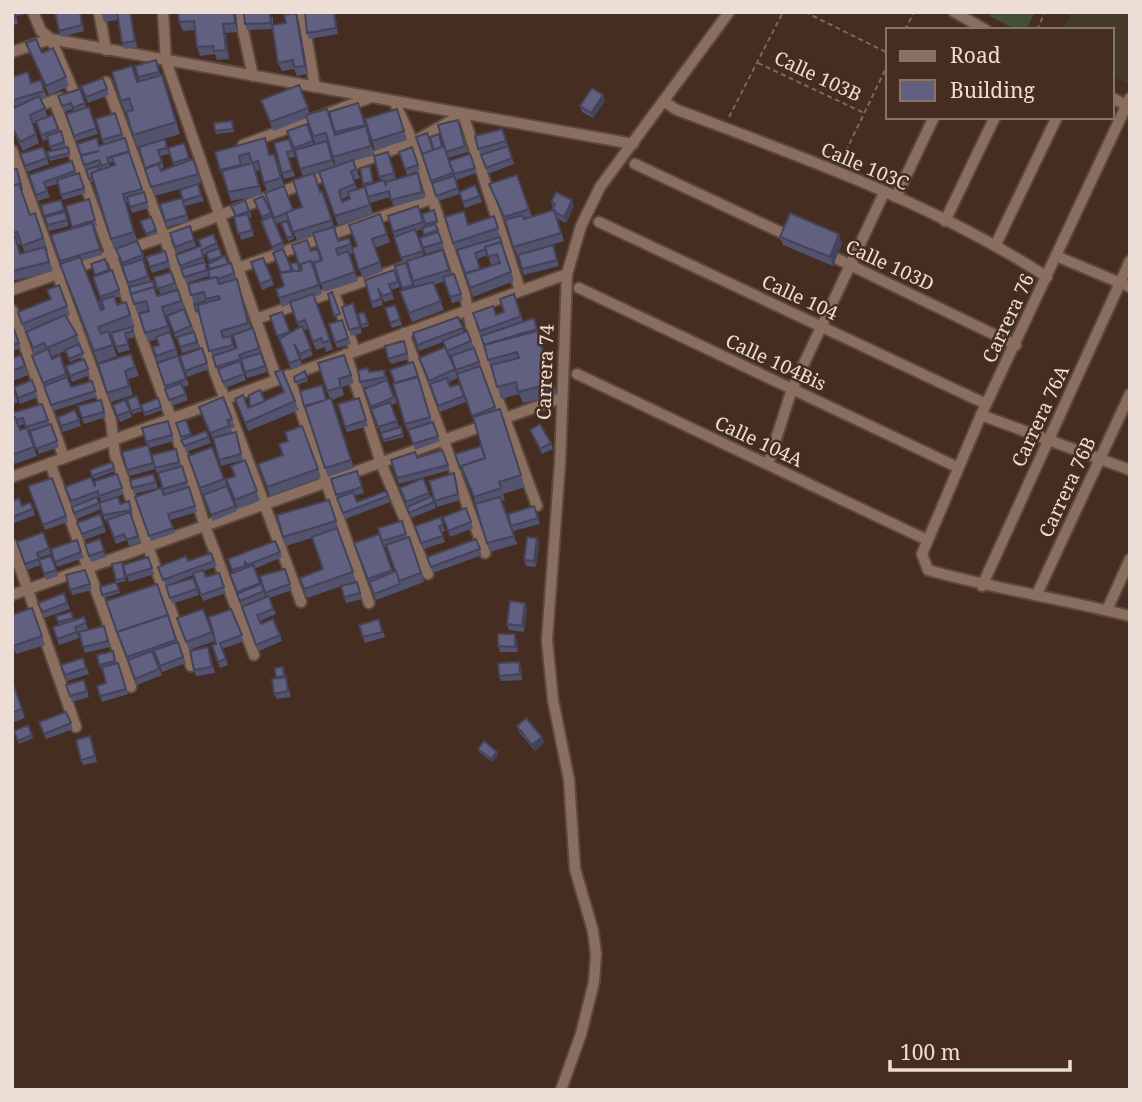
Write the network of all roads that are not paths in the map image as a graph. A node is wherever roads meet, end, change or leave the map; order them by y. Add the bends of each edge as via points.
1 (33, 12) edge
2 (99, 12) edge
3 (163, 12) edge
4 (239, 12) edge
5 (302, 12) edge
6 (729, 12) edge
7 (954, 12) edge
8 (982, 28) edge
9 (51, 38) junction
10 (106, 50) junction
11 (12, 52) edge
12 (166, 61) junction
13 (142, 69) edge
14 (253, 76) junction
15 (118, 78) edge
16 (90, 88) junction
17 (315, 88) junction
18 (371, 97) junction
19 (54, 100) junction
20 (664, 101) junction
21 (394, 102) junction
22 (1128, 103) edge
23 (463, 114) junction
24 (12, 115) edge
25 (933, 119) edge
26 (994, 119) edge
27 (1056, 119) edge
28 (413, 142) junction
29 (633, 144) junction
30 (12, 150) edge
31 (227, 151) edge
32 (214, 156) edge
33 (201, 161) junction
34 (635, 164) dead end
35 (884, 193) junction
36 (896, 197) junction
37 (431, 199) junction
38 (220, 215) junction
39 (945, 221) junction
40 (599, 222) dead end
41 (163, 237) junction
42 (803, 243) edge
43 (996, 244) junction
44 (814, 248) edge
45 (449, 251) junction
46 (436, 255) edge
47 (110, 256) junction
48 (1056, 256) junction
49 (423, 260) edge
50 (1130, 261) edge
51 (850, 265) junction
52 (239, 268) junction
53 (57, 274) junction
54 (568, 274) junction
55 (1046, 277) junction
56 (1125, 285) edge
57 (579, 288) dead end
58 (12, 290) edge
59 (520, 290) junction
60 (333, 291) junction
61 (12, 310) edge
62 (468, 310) junction
63 (256, 319) junction
64 (820, 326) junction
65 (404, 333) junction
66 (1016, 345) junction
67 (351, 353) junction
68 (577, 374) dead end
69 (288, 375) junction
70 (277, 380) junction
71 (792, 388) junction
72 (1130, 394) edge
73 (561, 398) junction
74 (224, 399) junction
75 (984, 410) junction
76 (171, 418) junction
77 (505, 419) junction
78 (113, 440) junction
79 (443, 440) junction
80 (1048, 440) junction
81 (64, 458) junction
82 (1098, 459) junction
83 (50, 463) junction
84 (381, 463) junction
85 (768, 464) junction
86 (957, 467) junction
87 (1130, 470) edge
88 (12, 476) edge
89 (326, 482) junction
90 (266, 504) junction
91 (537, 506) edge
92 (205, 526) junction
93 (927, 540) junction
94 (12, 545) edge
95 (146, 547) junction
96 (485, 553) edge
97 (1130, 559) edge
98 (88, 568) junction
99 (428, 574) edge
100 (982, 586) junction
101 (28, 590) junction
102 (1037, 594) junction
103 (12, 595) edge
104 (301, 602) dead end
105 (369, 603) dead end
106 (1107, 610) junction
107 (1130, 616) edge
108 (254, 655) dead end
109 (191, 666) edge
110 (131, 687) dead end
111 (76, 727) dead end
112 (561, 1090) edge

1 - 9 street via 41,31
2 - 10 street
3 - 12 street
4 - 14 street
5 - 17 street
6 - 20 street, Carrera 74
7 - 8 street
9 - 10 street
9 - 11 street
9 - 16 street
10 - 12 street
12 - 13 street
12 - 14 street
12 - 33 street
14 - 17 street
15 - 16 street
16 - 19 street
16 - 41 street
17 - 18 street
18 - 21 street
18 - 31 street
19 - 24 street
19 - 47 street
20 - 29 street, Carrera 74
20 - 35 street, Calle 103C
21 - 23 street
21 - 28 street
22 - 48 street, Carrera 76
23 - 28 street
23 - 29 street
23 - 59 street
25 - 36 street
26 - 39 street
27 - 43 street
28 - 37 street
28 - 38 street
29 - 54 street, Carrera 74 via 594,197 578,233
30 - 53 street
32 - 33 street
33 - 38 street
34 - 42 street
35 - 36 street, Calle 103C
35 - 51 street
36 - 39 street, Calle 103C
37 - 45 street
37 - 52 street
38 - 41 street
38 - 52 street
39 - 43 street, Calle 103C
40 - 64 street, Calle 104
41 - 47 street
41 - 74 street
43 - 55 street, Calle 103C
44 - 51 street, Calle 103D
45 - 46 street
45 - 62 street
47 - 53 street
47 - 76 street
48 - 55 street, Carrera 76
48 - 56 street
49 - 60 street
50 - 56 street, Carrera 76A
51 - 64 street
51 - 66 street, Calle 103D
52 - 63 street
53 - 58 street
53 - 78 street via 111,421
54 - 59 street
54 - 73 street, Carrera 74
55 - 66 street, Carrera 76
56 - 80 street, Carrera 76A
57 - 71 street, Calle 104Bis
59 - 62 street
60 - 63 street
60 - 67 street
61 - 81 street
62 - 65 street
62 - 77 street
63 - 70 street
64 - 71 street
64 - 75 street, Calle 104
65 - 67 street
65 - 79 street
66 - 75 street, Carrera 76
67 - 69 street
67 - 84 street
68 - 85 street, Calle 104A
69 - 70 street
69 - 89 street
70 - 74 street
71 - 85 street
71 - 86 street, Calle 104Bis
72 - 82 street, Carrera 76B
73 - 77 street
73 - 112 street, Carrera 74 via 547,640 569,780 575,869 596,954 581,1034
74 - 76 street
74 - 90 street
75 - 80 street, Calle 104
75 - 86 street, Carrera 76
76 - 78 street
76 - 92 street
77 - 79 street
77 - 91 street
78 - 81 street
78 - 95 street
79 - 84 street
79 - 96 street
80 - 82 street, Calle 104
80 - 100 street, Carrera 76A
81 - 83 street
82 - 87 street, Calle 104
82 - 102 street, Carrera 76B
83 - 88 street
83 - 98 street
84 - 89 street
84 - 99 street
85 - 93 street, Calle 104A
86 - 93 street, Carrera 76
89 - 90 street
89 - 105 street
90 - 92 street
90 - 104 street
92 - 95 street
92 - 108 street
93 - 100 street, Carrera 76 via 922,554 928,570
94 - 101 street
95 - 98 street
95 - 109 street
97 - 106 street
98 - 101 street
98 - 110 street
100 - 102 street
101 - 103 street
101 - 111 street
102 - 106 street
106 - 107 street

